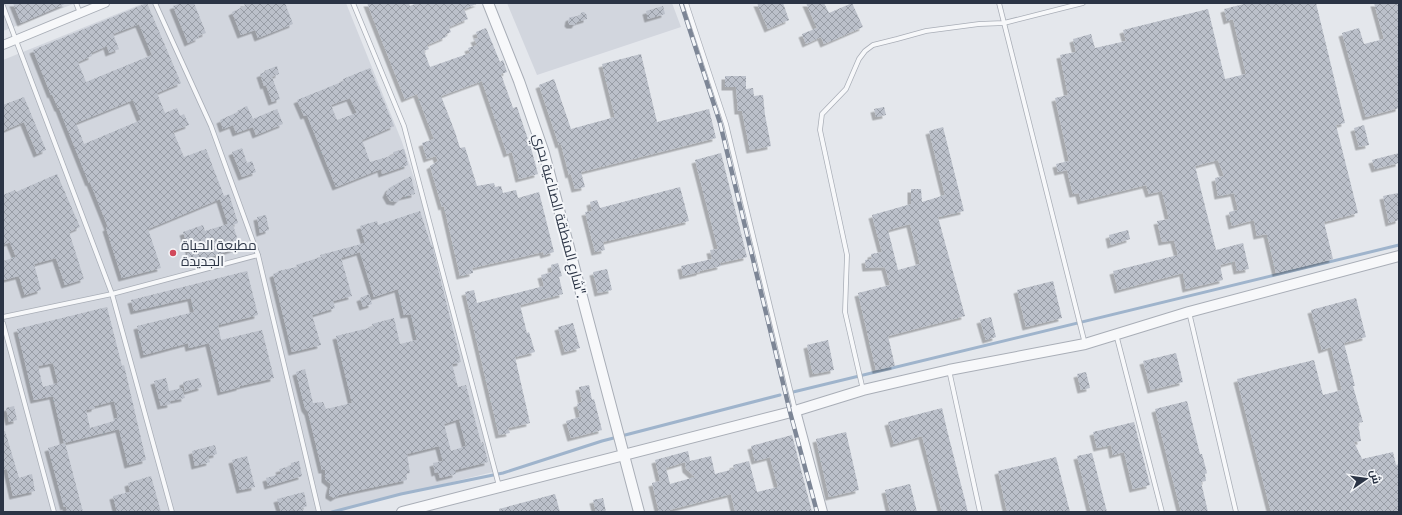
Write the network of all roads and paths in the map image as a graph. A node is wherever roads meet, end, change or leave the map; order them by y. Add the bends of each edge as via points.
1 (76, 3) edge
2 (105, 3) edge
3 (155, 3) edge
4 (353, 3) edge
5 (488, 3) edge
6 (686, 3) edge
7 (999, 3) edge
8 (1083, 3) edge
9 (3, 6) edge
10 (80, 13) junction
11 (1004, 23) junction
12 (17, 39) junction
13 (3, 45) edge
14 (258, 255) junction
15 (1399, 256) edge
16 (112, 294) junction
17 (1189, 312) junction
18 (3, 317) edge
19 (3, 323) edge
20 (1116, 334) junction
21 (1084, 344) junction
22 (949, 370) junction
23 (863, 390) junction
24 (795, 410) junction
25 (623, 455) junction
26 (498, 482) junction
27 (424, 509) edge
28 (319, 511) edge
29 (54, 512) edge
30 (172, 512) edge
31 (402, 512) edge
32 (639, 512) edge
33 (822, 512) edge
34 (980, 512) edge
35 (1162, 512) edge
36 (1236, 512) edge

1 - 10 lane
2 - 10 street
3 - 14 lane via 211,126
4 - 26 lane via 404,126
5 - 25 street, شارع المنطقة الصناعية بحري". via 544,153
6 - 24 lane via 726,124
7 - 11 lane
8 - 11 lane
9 - 12 lane
10 - 12 street
11 - 21 lane
11 - 23 lane via 926,30 873,45 865,50 859,59 846,89 822,114 820,130 847,255 845,312
12 - 13 street
12 - 16 lane
14 - 16 lane
14 - 28 lane
15 - 17 street
16 - 18 lane
16 - 30 lane
17 - 20 street
17 - 36 lane
19 - 29 lane
20 - 21 street
20 - 35 lane
21 - 22 street
22 - 23 street
22 - 34 lane
23 - 24 street
24 - 25 street
24 - 33 street
25 - 26 street
25 - 32 street, شارع المنطقة الصناعية بحري".
26 - 27 street
27 - 31 street

